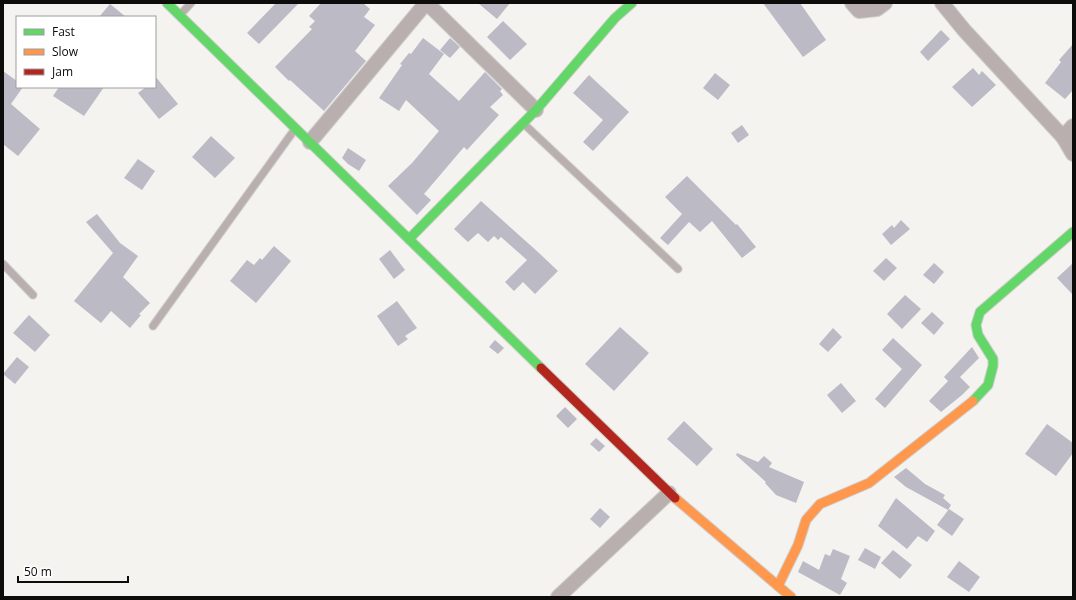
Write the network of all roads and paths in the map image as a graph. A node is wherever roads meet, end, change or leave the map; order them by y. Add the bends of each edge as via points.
1 (167, 3) edge
2 (191, 3) edge
3 (426, 3) edge
4 (632, 3) edge
5 (852, 3) edge
6 (885, 3) edge
7 (942, 3) edge
8 (179, 15) junction
9 (536, 110) junction
10 (523, 122) junction
11 (1073, 126) edge
12 (295, 129) junction
13 (1062, 137) junction
14 (310, 142) junction
15 (1073, 154) edge
16 (1073, 232) edge
17 (409, 239) junction
18 (3, 264) edge
19 (678, 269) dead end
20 (33, 295) dead end
21 (153, 326) dead end
22 (669, 493) junction
23 (778, 586) junction
24 (558, 597) edge
25 (791, 597) edge

1 - 8 street
2 - 8 lane
3 - 9 street
3 - 14 street
4 - 9 street via 615,18
5 - 6 street via 859,11 877,9
7 - 13 street
8 - 12 street
9 - 10 street
10 - 17 street
10 - 19 lane
11 - 13 street
12 - 14 street
12 - 21 lane
13 - 15 street
14 - 17 street
16 - 23 street via 980,312 976,324 978,335 993,359 988,385 970,404 869,483 820,504 806,520 798,545
17 - 22 street
18 - 20 lane
22 - 23 street
22 - 24 street
23 - 25 street

